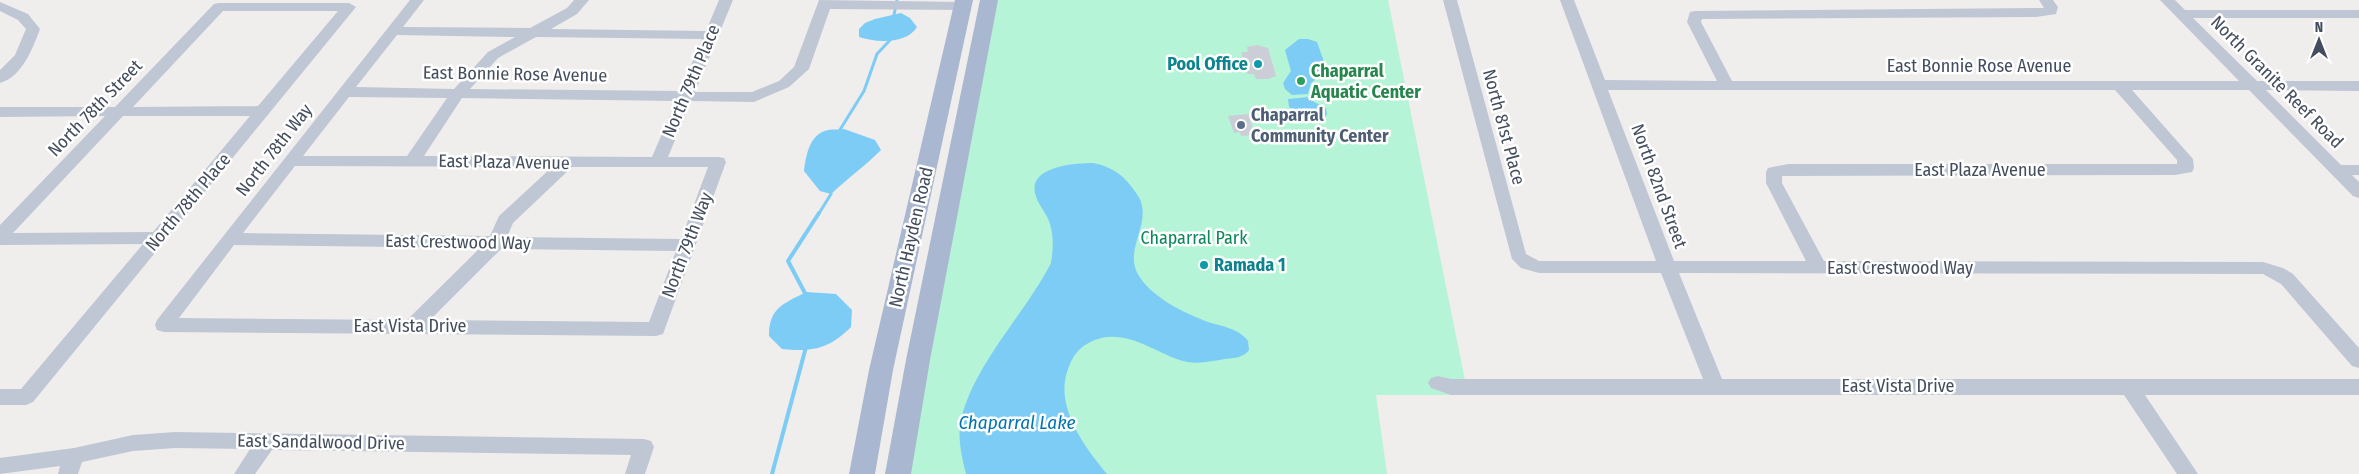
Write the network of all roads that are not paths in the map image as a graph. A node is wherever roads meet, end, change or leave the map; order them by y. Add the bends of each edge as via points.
1 (416, 0) edge
2 (582, 0) edge
3 (726, 0) edge
4 (914, 0) edge
5 (990, 0) edge
6 (1450, 0) edge
7 (1567, 0) edge
8 (2167, 0) edge
9 (825, 2) edge
10 (963, 2) edge
11 (2049, 5) edge
12 (0, 6) edge
13 (349, 7) joint
14 (2180, 14) junction
15 (2359, 14) edge
16 (391, 32) junction
17 (537, 32) junction
18 (710, 35) junction
19 (0, 78) edge
20 (1600, 86) junction
21 (1727, 86) junction
22 (2120, 86) junction
23 (2253, 86) junction
24 (2359, 86) edge
25 (345, 92) junction
26 (458, 93) junction
27 (684, 98) junction
28 (119, 111) junction
29 (263, 111) junction
30 (0, 112) edge
31 (291, 161) junction
32 (412, 161) junction
33 (718, 162) joint
34 (566, 163) junction
35 (657, 163) junction
36 (2337, 170) junction
37 (2359, 170) edge
38 (2359, 192) edge
39 (0, 238) edge
40 (158, 238) junction
41 (229, 239) junction
42 (496, 243) junction
43 (688, 245) junction
44 (1524, 262) joint
45 (1668, 268) junction
46 (1819, 268) junction
47 (164, 325) joint
48 (414, 326) junction
49 (656, 329) joint
50 (2359, 362) edge
51 (1438, 383) dead end
52 (1715, 386) junction
53 (2129, 387) junction
54 (2359, 387) edge
55 (0, 397) edge
56 (266, 442) junction
57 (71, 465) edge
58 (0, 466) edge
59 (244, 474) edge
60 (634, 474) edge
61 (862, 474) edge
62 (898, 474) edge
63 (2188, 474) edge

1 - 16 street, North 78th Way
2 - 17 street via 572,11
3 - 18 street, North 79th Place
4 - 10 street
5 - 62 main road, North Hayden Road
6 - 44 street, North 81st Place via 1518,255
7 - 20 street, North 82nd Street
8 - 14 street, North Granite Reef Road
9 - 10 street
9 - 27 street via 802,69 784,84 754,97
10 - 61 main road, North Hayden Road via 881,370
11 - 21 street via 2036,13 1695,15 1694,22
12 - 19 street via 21,14 33,29 22,57
13 - 28 street, North 78th Street via 219,7
13 - 29 street, North 78th Place
14 - 15 street
14 - 23 street, North Granite Reef Road
16 - 17 street
16 - 25 street, North 78th Way
17 - 18 street
17 - 26 street via 493,54
18 - 27 street, North 79th Place
20 - 21 street, East Bonnie Rose Avenue
20 - 45 street, North 82nd Street
21 - 22 street, East Bonnie Rose Avenue
22 - 23 street, East Bonnie Rose Avenue
22 - 46 street, East Plaza Avenue via 2184,159 2186,168 1788,169 1774,172 1774,183
23 - 24 street, East Bonnie Rose Avenue
23 - 36 street, North Granite Reef Road
25 - 26 street, East Bonnie Rose Avenue
25 - 31 street, North 78th Way
26 - 27 street, East Bonnie Rose Avenue
26 - 32 street
27 - 35 street, North 79th Place
28 - 29 street
28 - 30 street
28 - 39 street, North 78th Street
29 - 40 street, North 78th Place
31 - 32 street, East Plaza Avenue
31 - 41 street, North 78th Way
32 - 34 street, East Plaza Avenue
33 - 35 street, East Plaza Avenue
33 - 43 street, North 79th Way
34 - 35 street, East Plaza Avenue
34 - 42 street via 505,220
36 - 37 street
36 - 38 street, North Granite Reef Road
39 - 40 street
40 - 55 street, North 78th Place via 26,397
41 - 42 street, East Crestwood Way
41 - 47 street, North 78th Way
42 - 43 street, East Crestwood Way
42 - 48 street
43 - 49 street, North 79th Way
44 - 45 street, East Crestwood Way via 1539,267
45 - 46 street, East Crestwood Way
45 - 52 street, North 82nd Street
46 - 50 street, East Crestwood Way via 2263,268 2286,279
47 - 48 street, East Vista Drive
48 - 49 street, East Vista Drive
51 - 52 street, East Vista Drive via 1451,387
52 - 53 street, East Vista Drive
53 - 54 street, East Vista Drive
53 - 63 street
56 - 57 street, East Sandalwood Drive via 175,440 133,443
56 - 59 street
56 - 60 street, East Sandalwood Drive via 644,446
57 - 58 street, East Sandalwood Drive

